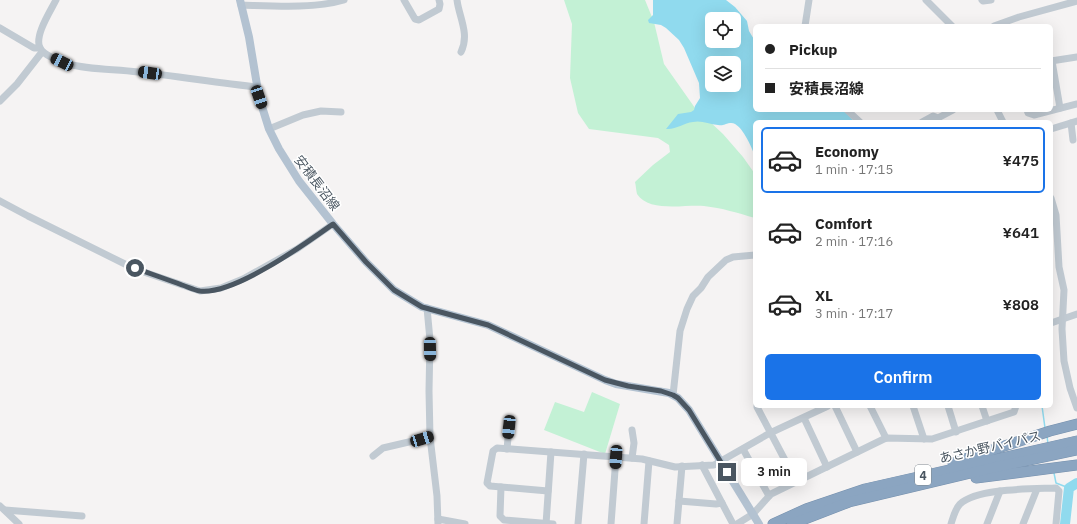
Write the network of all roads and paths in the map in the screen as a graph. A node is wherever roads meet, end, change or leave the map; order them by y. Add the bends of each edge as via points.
1 (56, 0) edge
2 (344, 0) edge
3 (404, 0) edge
4 (439, 0) edge
5 (457, 0) edge
6 (809, 0) edge
7 (926, 0) edge
8 (982, 0) edge
9 (991, 0) edge
10 (1077, 1) edge
11 (241, 2) edge
12 (269, 3) edge
13 (805, 24) edge
14 (950, 24) edge
15 (1000, 24) edge
16 (0, 28) edge
17 (41, 50) junction
18 (461, 52) dead end
19 (1077, 57) edge
20 (1053, 61) edge
21 (1053, 67) edge
22 (256, 87) junction
23 (0, 101) edge
24 (1077, 104) edge
25 (1060, 108) junction
26 (1053, 110) edge
27 (341, 112) dead end
28 (950, 112) edge
29 (1028, 112) edge
30 (1045, 112) edge
31 (926, 120) edge
32 (938, 120) edge
33 (1074, 122) edge
34 (1053, 128) edge
35 (269, 129) junction
36 (1073, 140) dead end
37 (0, 201) edge
38 (1053, 205) edge
39 (333, 224) junction
40 (753, 255) edge
41 (427, 308) junction
42 (1077, 314) edge
43 (1062, 319) junction
44 (1053, 322) edge
45 (673, 395) junction
46 (757, 408) edge
47 (824, 408) edge
48 (836, 408) edge
49 (871, 408) edge
50 (914, 408) edge
51 (949, 408) edge
52 (983, 408) edge
53 (1015, 408) edge
54 (1077, 408) edge
55 (804, 418) junction
56 (987, 421) junction
57 (1077, 424) edge
58 (509, 427) dead end
59 (632, 430) dead end
60 (956, 432) junction
61 (770, 433) junction
62 (430, 436) junction
63 (638, 438) dead end
64 (886, 438) junction
65 (924, 439) junction
66 (1077, 441) edge
67 (507, 449) junction
68 (743, 449) junction
69 (1077, 450) edge
70 (551, 452) junction
71 (857, 452) junction
72 (584, 454) junction
73 (373, 456) dead end
74 (616, 457) junction
75 (634, 459) junction
76 (649, 461) junction
77 (720, 461) junction
78 (702, 465) junction
79 (1077, 465) edge
80 (682, 466) junction
81 (827, 467) junction
82 (796, 481) junction
83 (898, 481) junction
84 (501, 487) junction
85 (1037, 489) junction
86 (548, 491) junction
87 (1000, 491) junction
88 (891, 492) junction
89 (768, 496) junction
90 (679, 501) junction
91 (722, 503) junction
92 (3, 508) edge
93 (753, 514) junction
94 (82, 516) dead end
95 (438, 522) edge
96 (19, 524) edge
97 (465, 524) edge
98 (546, 524) edge
99 (551, 524) edge
100 (578, 524) edge
101 (611, 524) edge
102 (644, 524) edge
103 (677, 524) edge
104 (733, 524) edge
105 (737, 524) edge
106 (760, 524) edge
107 (773, 524) edge
108 (792, 524) edge
109 (951, 524) edge
110 (987, 524) edge
111 (1023, 524) edge
112 (1056, 524) edge

1 - 17 street via 38,39
2 - 12 street via 323,4
3 - 4 street via 415,19 419,20 439,9
5 - 18 street via 465,36
6 - 13 street
7 - 14 street
8 - 9 street
10 - 15 street
11 - 12 street
11 - 22 main road, 安積長沼線
16 - 17 street
17 - 22 street via 62,62 74,65
17 - 23 street via 17,84
19 - 20 street
21 - 25 street
22 - 35 main road, 安積長沼線
24 - 25 street
25 - 26 street
27 - 35 street via 320,111 303,115
28 - 32 street
29 - 30 street via 1034,115
31 - 32 street via 933,116
33 - 34 street
33 - 36 street
35 - 39 main road, 安積長沼線 via 278,149 299,181
37 - 39 street via 135,268 200,291 221,288 243,279 297,249
38 - 43 street via 1056,215 1059,267 1064,290
39 - 41 main road, 安積長沼線 via 394,290
40 - 45 street via 726,260 693,296 680,331
41 - 45 main road, 安積長沼線 via 488,325 605,380
41 - 62 street via 430,340
42 - 43 street
43 - 44 street
43 - 54 street via 1064,361
45 - 77 main road, 安積長沼線 via 689,410
46 - 61 street
47 - 55 street
48 - 71 street
49 - 64 street
50 - 65 street
51 - 60 street
52 - 56 street
53 - 56 street via 1014,412
55 - 61 street
55 - 81 street
56 - 60 street
57 - 83 highway
58 - 67 street
59 - 75 street
60 - 65 street via 935,439
61 - 68 street
61 - 82 street
62 - 73 street via 384,448
62 - 95 street
63 - 75 street
64 - 65 street
64 - 71 street
66 - 83 highway, あさか野バイパス / 4
67 - 70 street
67 - 84 street via 497,448 493,451 487,483 490,486
68 - 77 street
68 - 89 street
69 - 88 highway, あさか野バイパス / 4
70 - 72 street
70 - 86 street
71 - 81 street
72 - 74 street
72 - 100 street
74 - 75 street
74 - 101 street
75 - 76 street
76 - 80 street via 675,467
76 - 102 street
77 - 78 street
77 - 93 main road, 安積長沼線
78 - 80 street
78 - 91 street
79 - 88 highway
80 - 90 street
81 - 82 street
82 - 89 street
83 - 107 highway, あさか野バイパス / 4 via 823,503
84 - 86 street
84 - 98 street via 500,516 504,520
85 - 87 street
85 - 111 street
85 - 112 street via 1056,488 1060,491
86 - 98 street
87 - 109 street via 960,504
87 - 110 street
88 - 108 highway, あさか野バイパス / 4 via 849,502
89 - 93 street
90 - 91 street
90 - 103 street
91 - 104 street
92 - 94 street
92 - 96 street
93 - 105 street
93 - 106 main road, 安積長沼線
95 - 97 street
98 - 99 street

